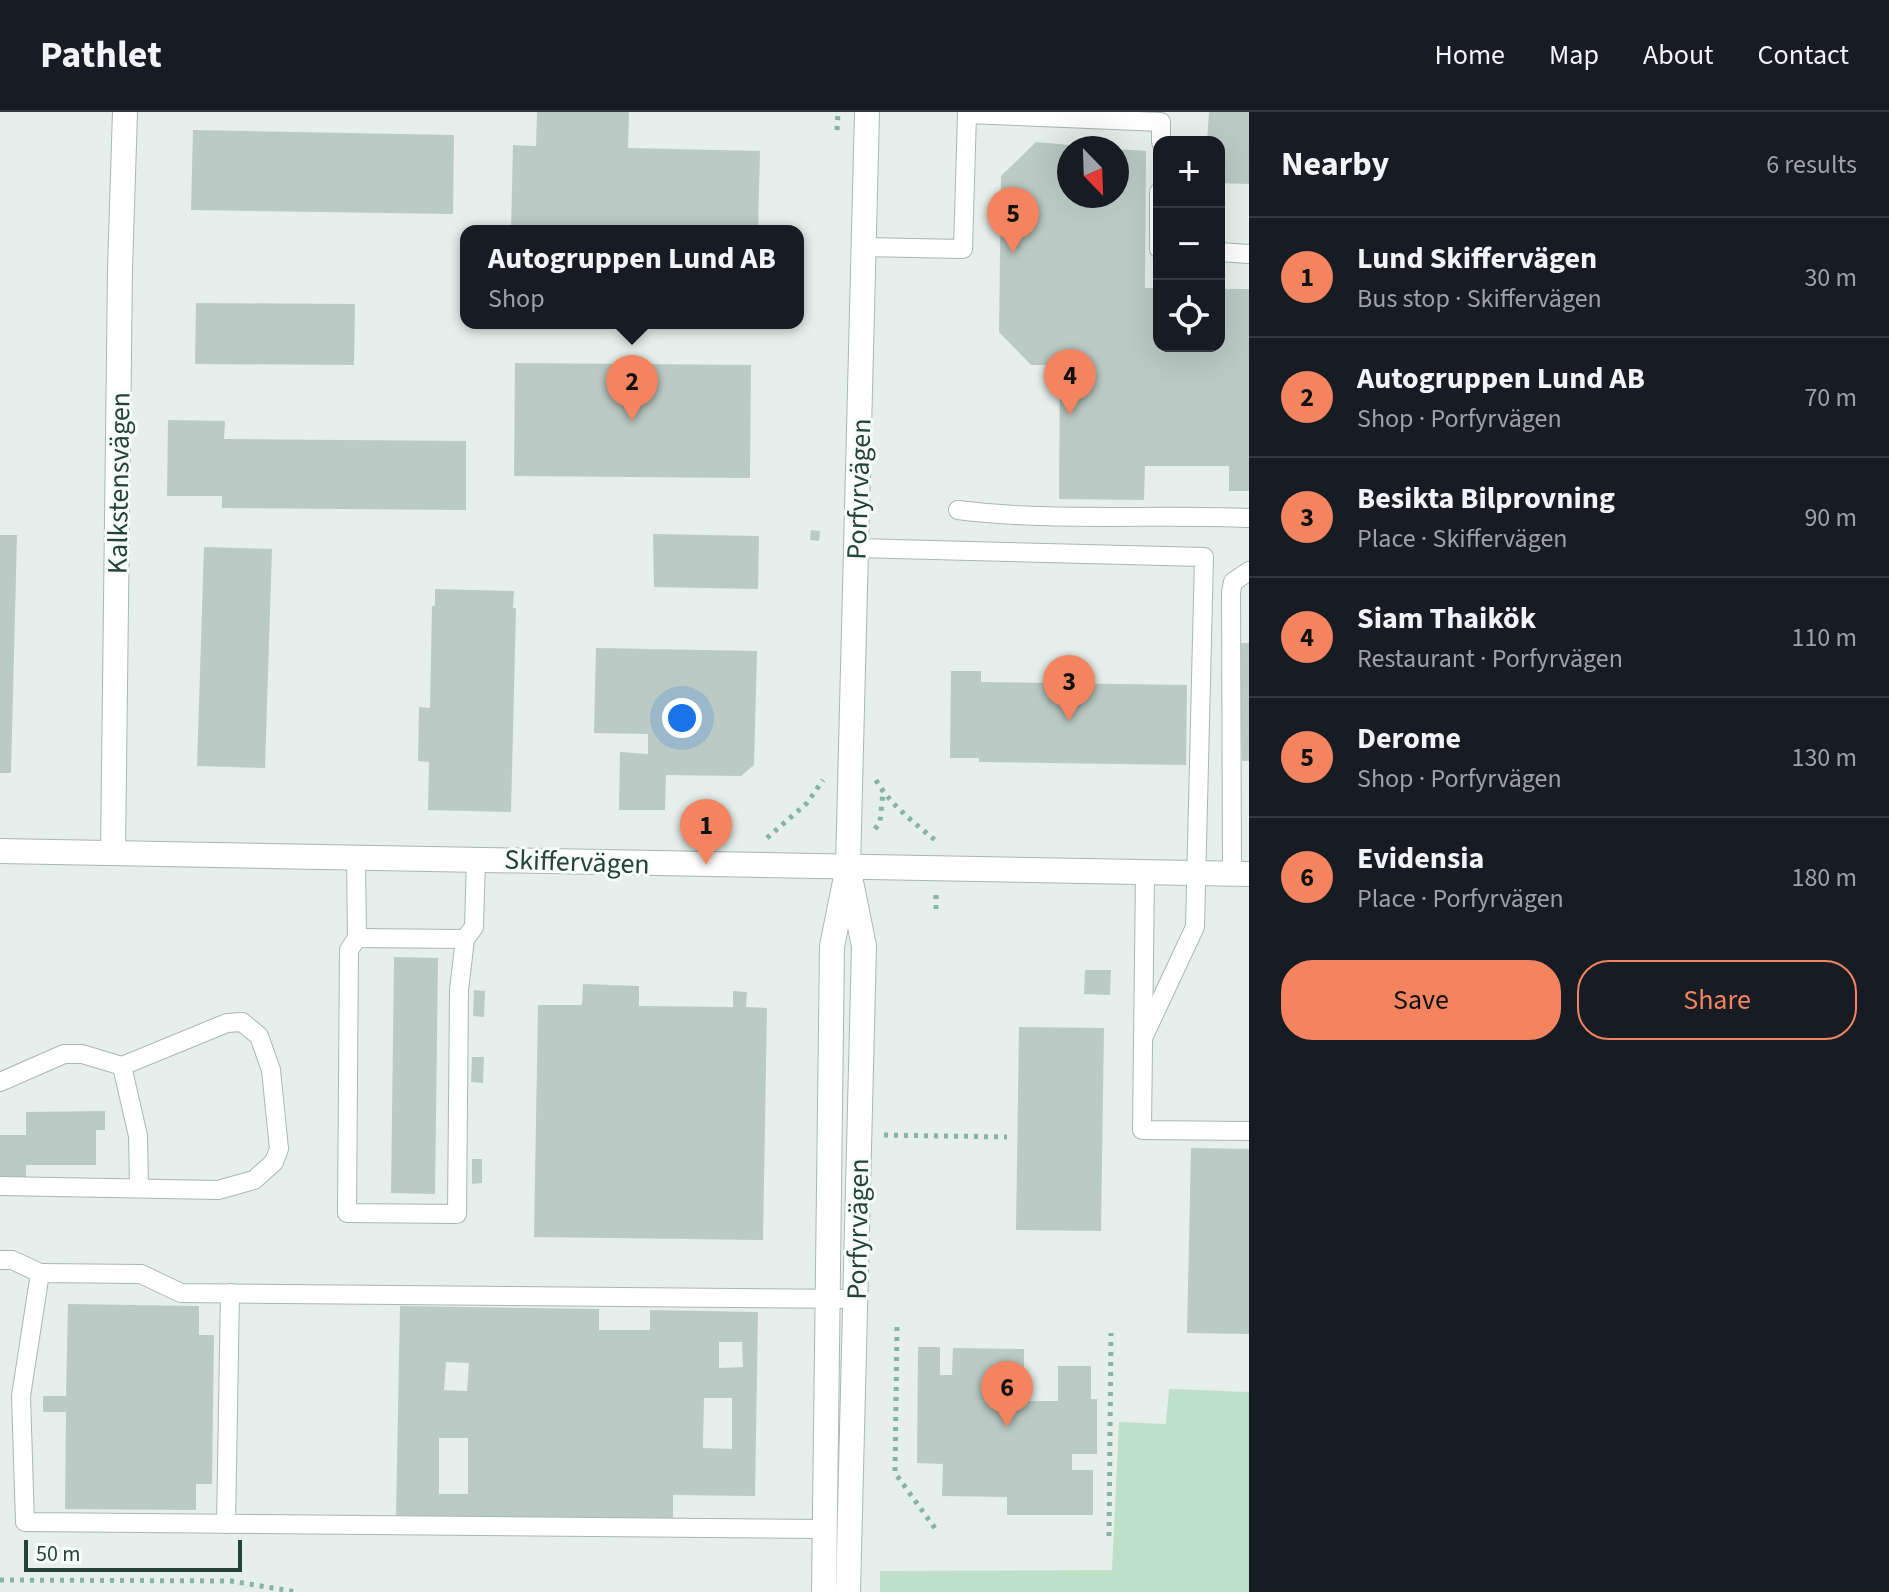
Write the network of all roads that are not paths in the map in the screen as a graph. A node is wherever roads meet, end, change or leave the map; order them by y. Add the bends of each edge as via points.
1 (125, 112) edge
2 (867, 112) edge
3 (1161, 136) edge
4 (864, 247) junction
5 (1225, 252) edge
6 (1249, 254) edge
7 (958, 510) dead end
8 (1249, 518) edge
9 (856, 548) junction
10 (1249, 571) edge
11 (1240, 807) edge
12 (0, 851) edge
13 (113, 853) junction
14 (356, 857) junction
15 (476, 859) junction
16 (848, 867) junction
17 (1145, 872) junction
18 (1197, 873) junction
19 (1240, 874) edge
20 (357, 938) junction
21 (465, 939) junction
22 (1143, 1038) junction
23 (122, 1066) junction
24 (0, 1082) edge
25 (1249, 1131) edge
26 (0, 1186) edge
27 (139, 1188) junction
28 (0, 1260) edge
29 (40, 1273) junction
30 (230, 1293) junction
31 (827, 1298) junction
32 (855, 1299) junction
33 (226, 1524) junction
34 (825, 1529) junction
35 (824, 1592) edge
36 (848, 1592) edge

1 - 13 street, Kalkstensvägen
2 - 4 street, Porfyrvägen
3 - 4 lane via 1161,122 967,114 963,249
4 - 9 street, Porfyrvägen
5 - 6 lane
7 - 8 lane via 1011,517
9 - 16 street, Porfyrvägen
9 - 18 lane via 1204,557
10 - 11 lane via 1233,582 1231,592
11 - 19 lane
12 - 13 street, Skiffervägen
13 - 14 street, Skiffervägen
14 - 15 street, Skiffervägen
14 - 20 lane
15 - 16 street, Skiffervägen
15 - 21 lane via 474,927
16 - 17 street, Skiffervägen
16 - 31 street, Porfyrvägen via 832,946
16 - 32 street, Porfyrvägen via 864,946
17 - 18 street, Skiffervägen
17 - 22 lane
18 - 19 street, Skiffervägen
18 - 22 lane via 1195,927
20 - 21 lane
20 - 21 lane via 349,950 347,1213 457,1214 459,990
22 - 25 lane via 1142,1130
23 - 24 lane via 64,1054
23 - 27 lane via 138,1136
23 - 27 lane via 227,1023 242,1022 259,1036 271,1070 279,1149 274,1162 254,1180 218,1190
26 - 27 lane
28 - 29 lane
29 - 30 lane via 141,1274 181,1293
29 - 33 lane via 21,1396 25,1522
30 - 31 lane
30 - 33 lane
31 - 32 lane
31 - 34 street, Porfyrvägen
32 - 36 street, Porfyrvägen
33 - 34 lane
34 - 35 street, Porfyrvägen

